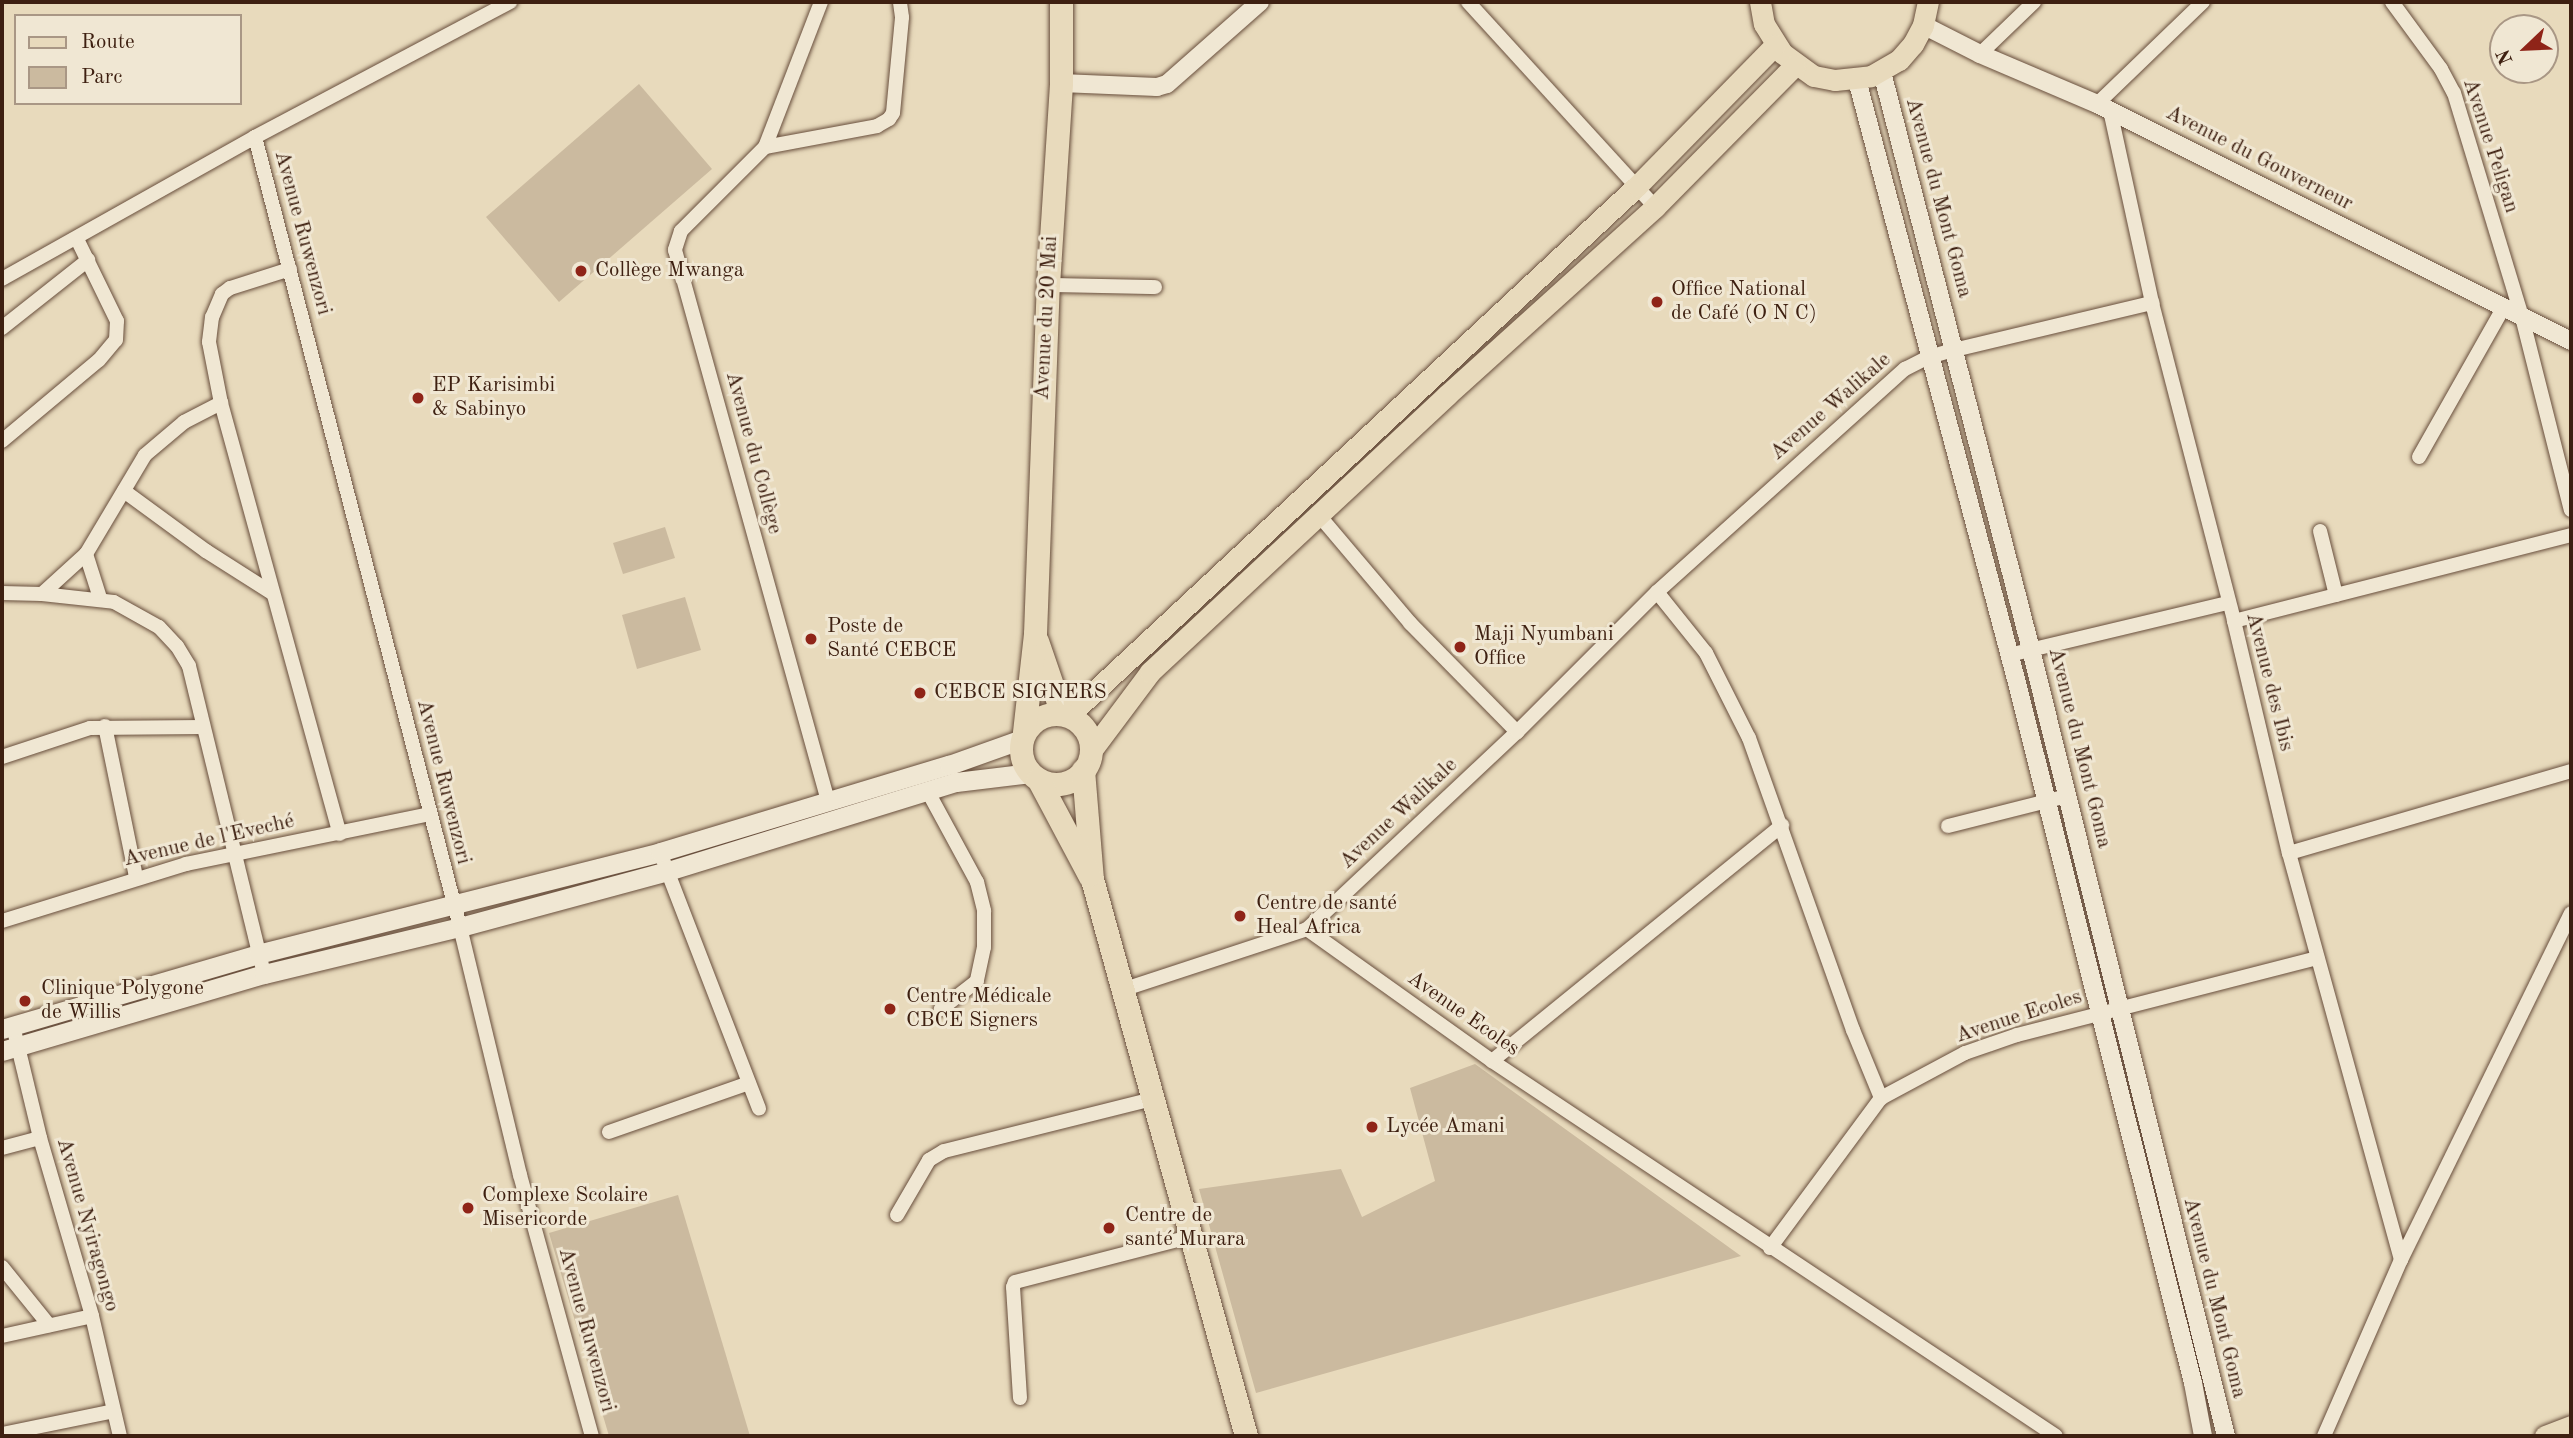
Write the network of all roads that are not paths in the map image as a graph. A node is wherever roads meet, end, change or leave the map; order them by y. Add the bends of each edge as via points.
1 (510, 2) edge
2 (821, 2) edge
3 (900, 2) edge
4 (1062, 2) edge
5 (1260, 2) edge
6 (1468, 2) edge
7 (1760, 2) edge
8 (1928, 2) edge
9 (2034, 2) edge
10 (2203, 2) edge
11 (2392, 2) edge
12 (1923, 25) junction
13 (1775, 45) junction
14 (1980, 54) junction
15 (1795, 65) junction
16 (1882, 72) junction
17 (1857, 80) junction
18 (1061, 83) junction
19 (2104, 107) junction
20 (256, 137) junction
21 (765, 147) junction
22 (1637, 186) junction
23 (1656, 206) junction
24 (77, 239) junction
25 (88, 260) junction
26 (290, 269) junction
27 (2, 279) edge
28 (1048, 285) junction
29 (1155, 287) dead end
30 (2152, 303) junction
31 (2504, 307) junction
32 (2522, 317) junction
33 (2, 328) edge
34 (2571, 341) edge
35 (1954, 350) junction
36 (1929, 357) junction
37 (221, 403) junction
38 (2, 441) edge
39 (2419, 457) dead end
40 (124, 491) junction
41 (2571, 510) edge
42 (1318, 514) junction
43 (2320, 531) dead end
44 (2571, 535) edge
45 (86, 554) junction
46 (1657, 592) junction
47 (2, 593) edge
48 (272, 593) junction
49 (42, 594) junction
50 (2336, 595) junction
51 (100, 598) junction
52 (2228, 603) junction
53 (2234, 621) junction
54 (1035, 634) junction
55 (2031, 650) junction
56 (2009, 655) junction
57 (1065, 715) junction
58 (105, 726) junction
59 (204, 727) junction
60 (1517, 732) junction
61 (1023, 736) junction
62 (2, 757) edge
63 (1087, 761) junction
64 (2571, 771) edge
65 (1034, 776) junction
66 (927, 790) junction
67 (2067, 796) junction
68 (828, 802) junction
69 (2045, 802) junction
70 (430, 814) junction
71 (1782, 825) junction
72 (1948, 826) dead end
73 (340, 834) junction
74 (660, 852) junction
75 (2289, 853) junction
76 (234, 856) junction
77 (668, 871) junction
78 (616, 873) junction
79 (136, 877) junction
80 (1092, 879) junction
81 (2091, 890) junction
82 (2069, 896) junction
83 (453, 906) junction
84 (2571, 913) edge
85 (2, 921) edge
86 (460, 927) junction
87 (1307, 929) junction
88 (258, 954) junction
89 (2317, 958) junction
90 (264, 974) junction
91 (1122, 990) junction
92 (940, 1009) dead end
93 (2120, 1009) junction
94 (2099, 1013) junction
95 (7, 1028) edge
96 (11, 1048) edge
97 (1492, 1061) junction
98 (750, 1083) junction
99 (1881, 1098) junction
100 (1152, 1099) junction
101 (759, 1109) dead end
102 (2146, 1114) junction
103 (2125, 1119) junction
104 (609, 1132) dead end
105 (40, 1138) junction
106 (2, 1148) edge
107 (897, 1215) dead end
108 (1189, 1237) junction
109 (1770, 1248) junction
110 (2401, 1260) junction
111 (2, 1267) edge
112 (92, 1316) junction
113 (49, 1325) junction
114 (2, 1336) edge
115 (1020, 1398) dead end
116 (114, 1411) junction
117 (2571, 1426) edge
118 (2, 1434) edge
119 (120, 1436) edge
120 (593, 1436) edge
121 (1246, 1436) edge
122 (2056, 1436) edge
123 (2203, 1436) edge
124 (2226, 1436) edge
125 (2324, 1436) edge
126 (2545, 1436) edge

1 - 20 street
2 - 21 street
3 - 21 street via 889,119 877,126
4 - 18 highway, Avenue du 20 Mai
5 - 18 street via 1167,84
6 - 22 street
7 - 13 main road
8 - 12 main road
9 - 14 street
10 - 19 street
11 - 32 street, Avenue Peligan via 2454,93
12 - 14 street, Avenue du Gouverneur
12 - 16 main road via 1913,44
13 - 15 main road
13 - 22 main road
14 - 19 street, Avenue du Gouverneur
15 - 17 main road via 1814,76
15 - 23 main road
16 - 17 main road
16 - 35 street, Avenue du Mont Goma
17 - 36 street
18 - 28 highway, Avenue du 20 Mai
19 - 30 street, Avenue des Ibis
19 - 31 street, Avenue du Gouverneur
20 - 24 street
20 - 26 street, Avenue Ruwenzori
21 - 68 street, Avenue du Collège via 681,231 675,250
22 - 23 street
22 - 57 main road
23 - 42 main road
24 - 25 street
24 - 27 street
25 - 33 street
25 - 38 street via 117,321 116,340 99,360
26 - 37 street via 230,288 216,303 209,342
26 - 70 street, Avenue Ruwenzori
28 - 29 street
28 - 54 highway, Avenue du 20 Mai
30 - 35 street, Avenue Walikale
30 - 52 street, Avenue des Ibis
31 - 32 street, Avenue du Gouverneur
31 - 39 street
32 - 34 street, Avenue du Gouverneur
32 - 41 street, Avenue Peligan
35 - 36 street, Avenue Walikale
35 - 55 street, Avenue du Mont Goma
36 - 46 street, Avenue Walikale via 1905,369
36 - 56 street
37 - 40 street via 159,441
37 - 48 street
40 - 45 street
40 - 48 street
42 - 60 street via 1418,633
42 - 63 main road via 1150,672
43 - 50 street
44 - 50 street
45 - 49 street
45 - 51 street
46 - 60 street, Avenue Walikale
46 - 71 street via 1706,653 1723,684
47 - 49 street
48 - 73 street
49 - 51 street
50 - 53 street
51 - 59 street via 137,612 177,646 189,666
52 - 53 street, Avenue des Ibis
52 - 55 street
53 - 75 street, Avenue des Ibis
54 - 57 highway
54 - 61 highway, Avenue du 20 Mai
55 - 56 street
55 - 67 street, Avenue du Mont Goma
56 - 69 street
57 - 61 highway via 1036,719
57 - 63 highway via 1085,729
58 - 59 street
58 - 62 street
58 - 79 street
59 - 76 street
60 - 87 street, Avenue Walikale
61 - 65 highway via 1021,757
61 - 68 main road via 949,765
63 - 65 highway via 1067,782 1047,783
63 - 80 highway
64 - 75 street
65 - 66 main road via 956,782
65 - 80 highway
66 - 77 main road
66 - 92 street via 977,882 984,911 984,947 977,981
67 - 69 street
67 - 81 street, Avenue du Mont Goma
68 - 74 main road
69 - 72 street
69 - 82 street
70 - 73 street, Avenue de l'Eveché
70 - 83 street, Avenue Ruwenzori
71 - 97 street
71 - 99 street
73 - 76 street, Avenue de l'Eveché
74 - 77 street
74 - 78 main road
75 - 89 street, Avenue des Ibis
76 - 79 street, Avenue de l'Eveché
76 - 88 street
77 - 78 main road
77 - 98 street
78 - 83 main road
78 - 86 main road
79 - 85 street, Avenue de l'Eveché
80 - 91 highway
81 - 82 street
81 - 93 street, Avenue du Mont Goma
82 - 94 street
83 - 86 street, Avenue Ruwenzori
83 - 88 main road
84 - 110 street
86 - 90 main road
86 - 120 street, Avenue Ruwenzori via 520,1175
87 - 91 street, Avenue Walikale
87 - 97 street, Avenue Ecoles
88 - 90 street
88 - 95 main road
89 - 93 street, Avenue Ecoles
89 - 110 street, Avenue des Ibis
90 - 96 main road
91 - 100 highway
93 - 94 street, Avenue Ecoles
93 - 102 street, Avenue du Mont Goma
94 - 99 street, Avenue Ecoles via 1965,1053
94 - 103 street
95 - 96 street, Avenue Nyiragongo
96 - 105 street, Avenue Nyiragongo
97 - 109 street, Avenue Ecoles
98 - 101 street
98 - 104 street
99 - 109 street, Avenue Ecoles
100 - 107 street via 944,1151 929,1160
100 - 108 highway
102 - 103 street
102 - 124 street, Avenue du Mont Goma
103 - 123 street
105 - 106 street
105 - 112 street, Avenue Nyiragongo
108 - 115 street via 1015,1282
108 - 121 highway
109 - 122 street, Avenue Ecoles
110 - 125 street
111 - 113 street
112 - 113 street
112 - 116 street, Avenue Nyiragongo
113 - 114 street
116 - 118 street
116 - 119 street, Avenue Nyiragongo
117 - 126 main road

